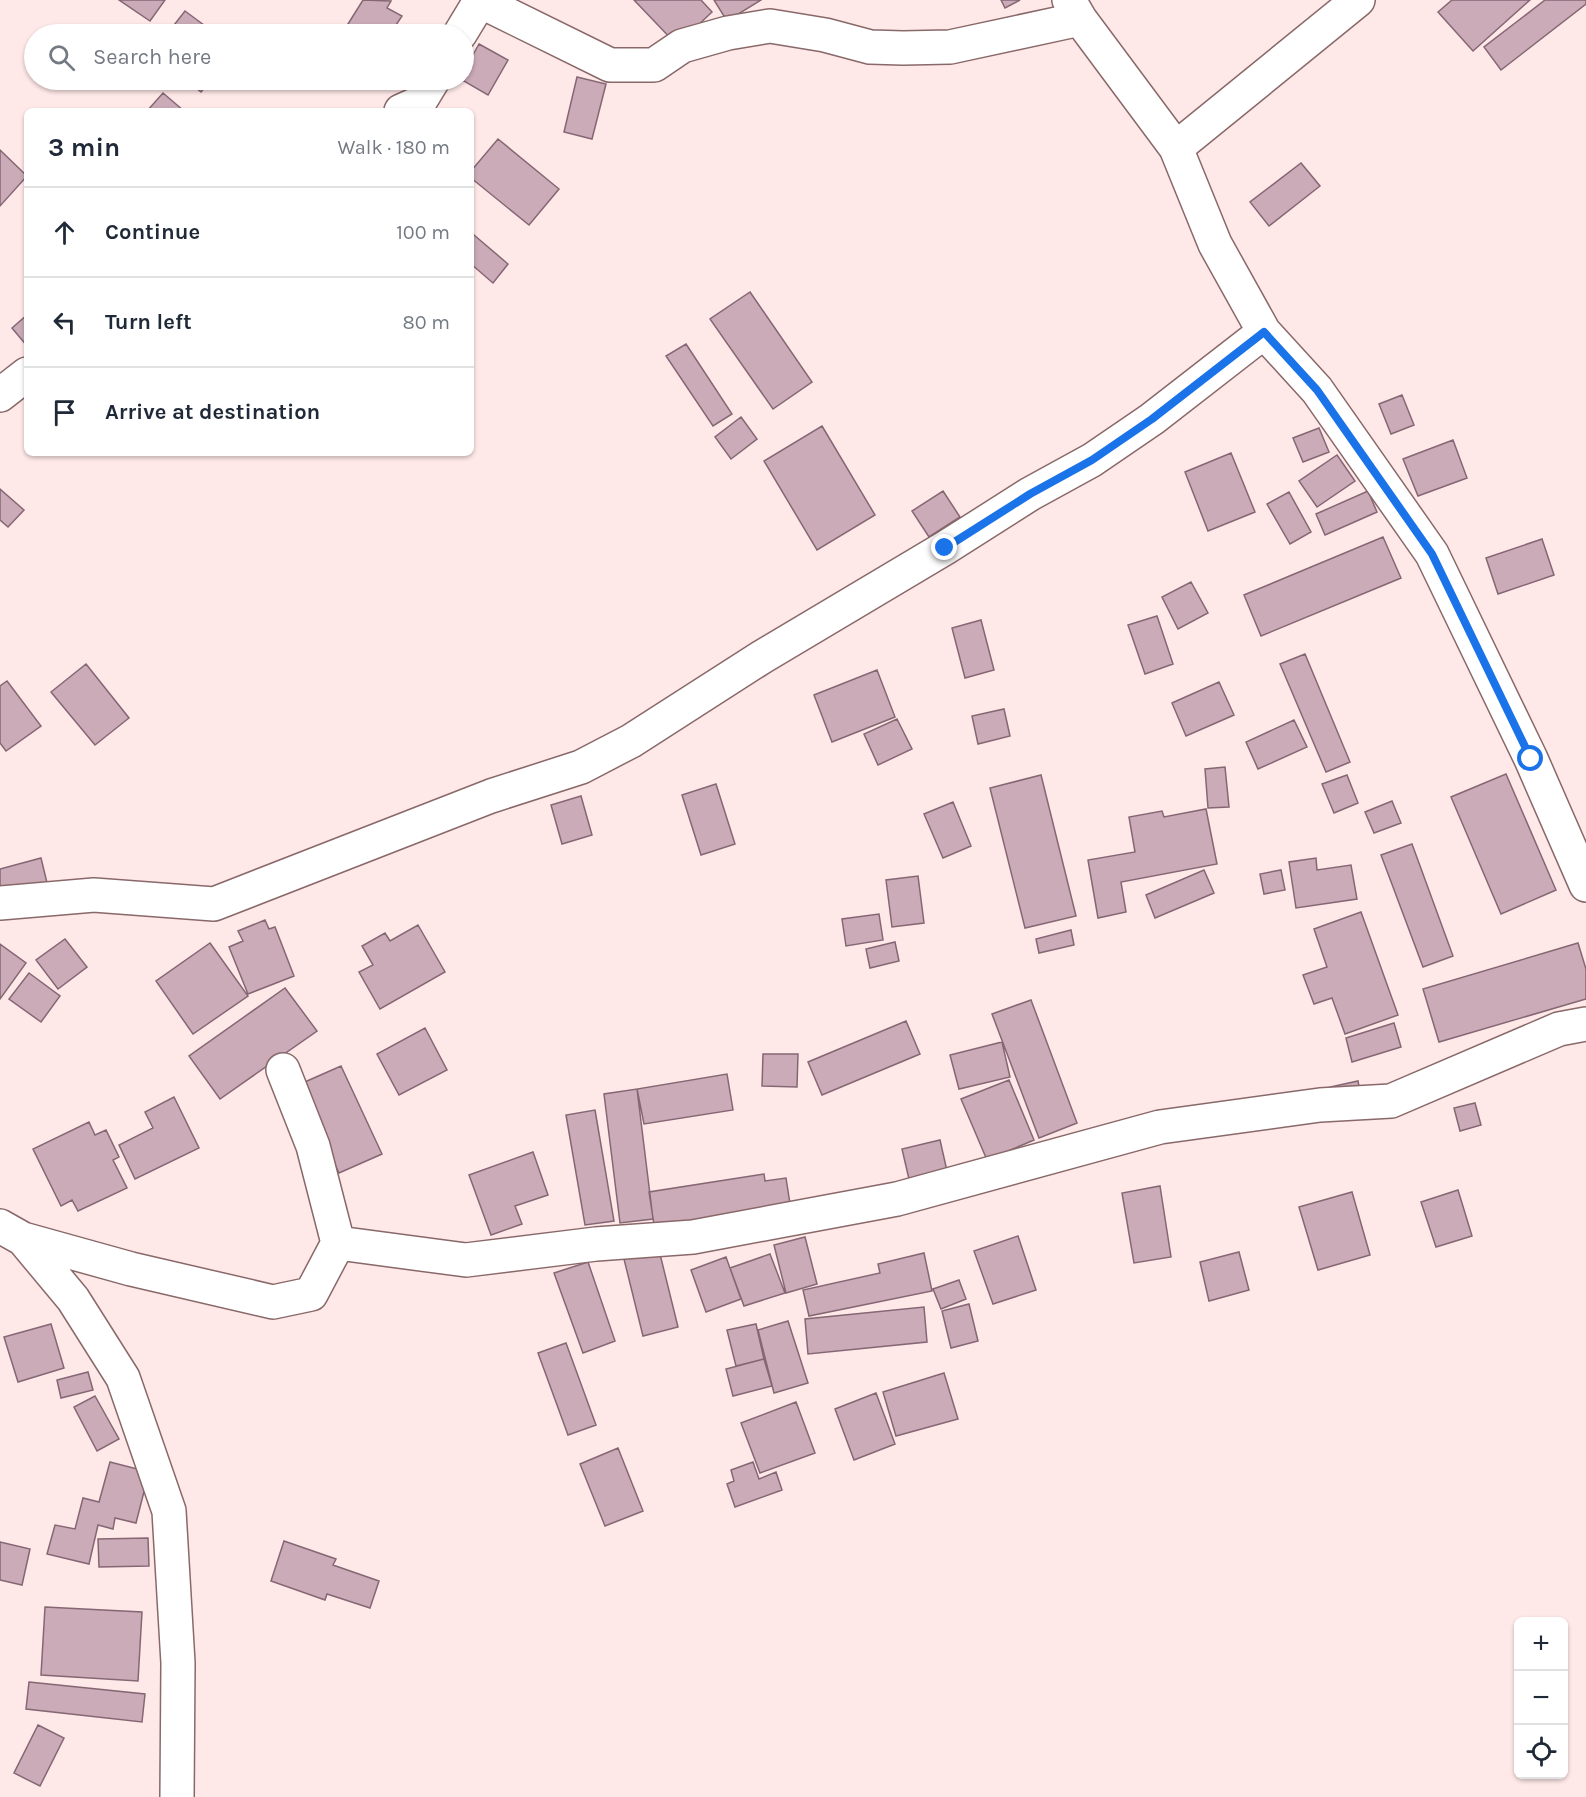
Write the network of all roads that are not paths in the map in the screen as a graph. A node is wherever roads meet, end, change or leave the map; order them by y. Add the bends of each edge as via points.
1 (479, 0) edge
2 (1358, 0) edge
3 (1074, 10) edge
4 (466, 24) edge
5 (427, 90) edge
6 (407, 108) edge
7 (1176, 148) junction
8 (1264, 332) junction
9 (24, 376) edge
10 (0, 395) edge
11 (1586, 885) edge
12 (0, 903) edge
13 (1586, 1024) edge
14 (283, 1070) dead end
15 (11, 1233) edge
16 (338, 1243) junction
17 (177, 1797) edge

1 - 3 street via 610,65 654,65 682,46 770,26 870,47 950,47
1 - 4 street
2 - 7 street
3 - 7 street
5 - 6 street via 419,103
7 - 8 street via 1215,244
8 - 11 street via 1317,390 1432,554 1531,759
8 - 12 street via 1092,460 762,657 632,741 581,767 491,796 214,904 94,895
9 - 10 street
13 - 16 street via 1559,1029 1391,1101 1320,1105 1160,1127 897,1199 693,1237 466,1260
14 - 16 street via 313,1146
15 - 16 street via 130,1269 273,1302 311,1294
15 - 17 street via 73,1299 123,1378 169,1511 178,1663

